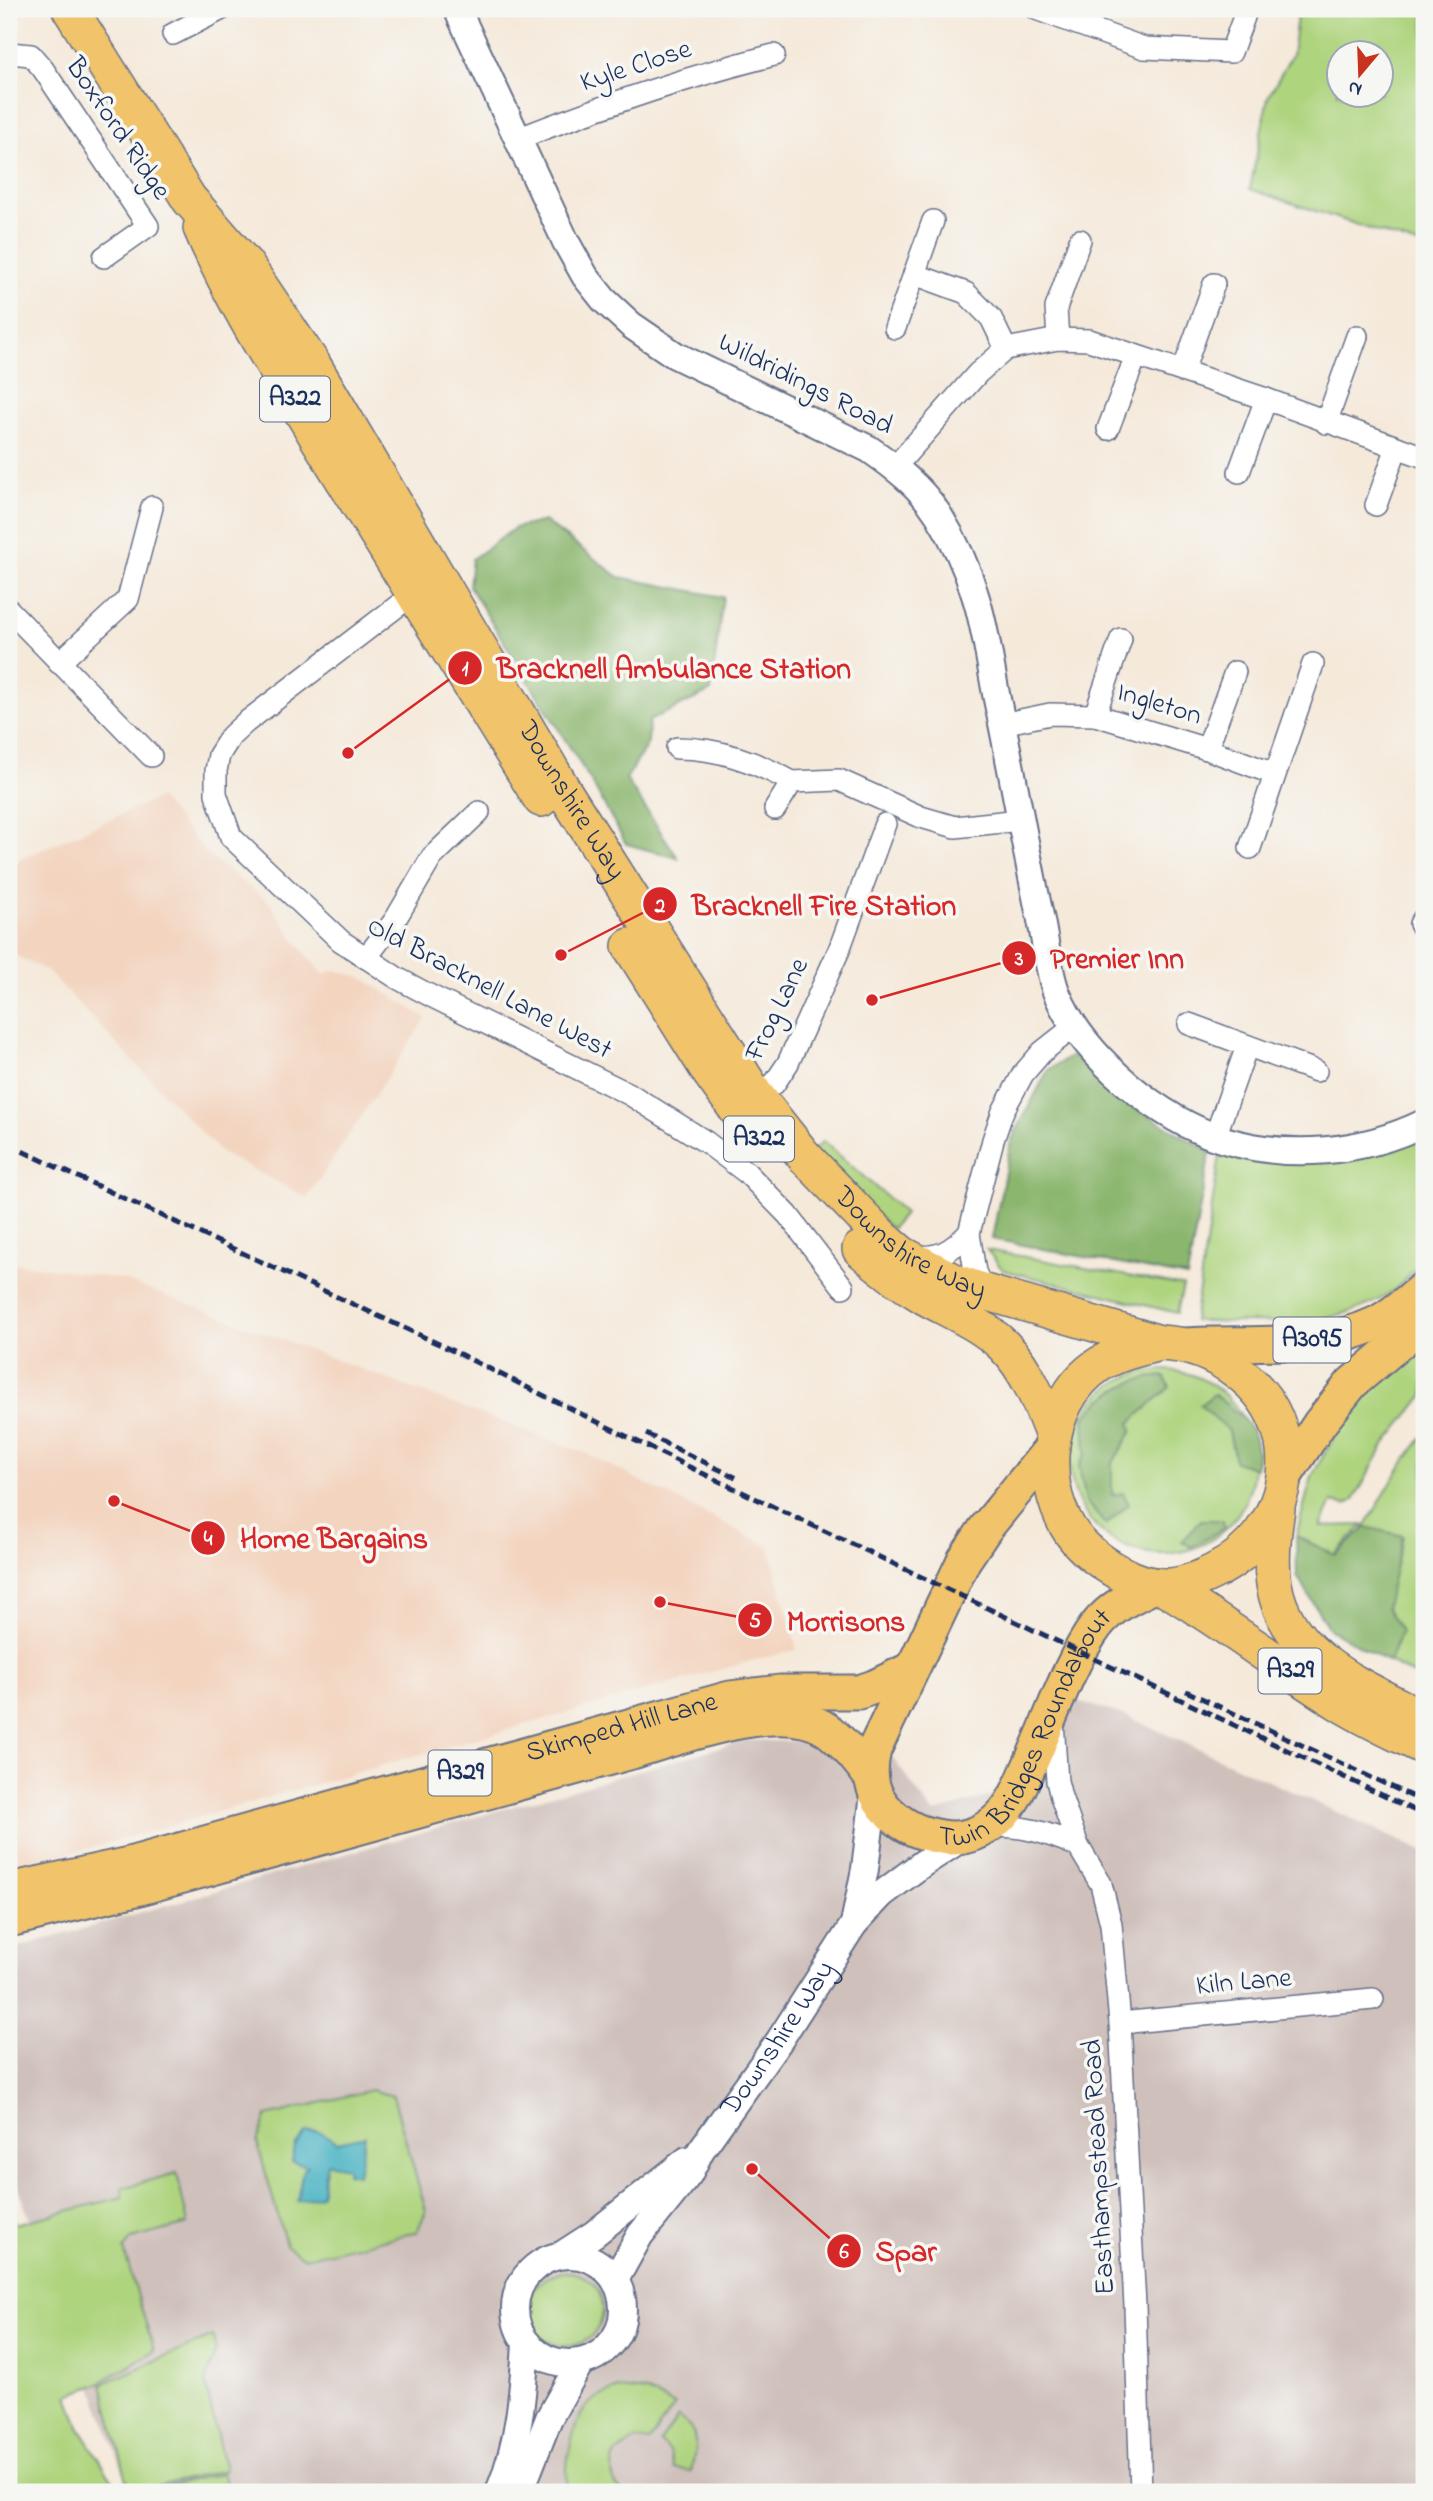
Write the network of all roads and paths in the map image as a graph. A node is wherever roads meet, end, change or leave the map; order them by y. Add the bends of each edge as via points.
1 (70, 9) edge
2 (222, 9) edge
3 (457, 9) edge
4 (1036, 9) edge
5 (1244, 17) dead end
6 (173, 34) dead end
7 (9, 53) edge
8 (774, 55) dead end
9 (517, 139) junction
10 (933, 221) dead end
11 (1080, 240) dead end
12 (104, 257) dead end
13 (914, 274) junction
14 (1214, 284) dead end
15 (895, 328) dead end
16 (1357, 336) dead end
17 (1058, 339) junction
18 (1006, 349) junction
19 (1136, 356) junction
20 (1183, 371) junction
21 (1266, 399) junction
22 (1326, 423) junction
23 (1108, 429) dead end
24 (1397, 447) junction
25 (1424, 457) edge
26 (895, 467) junction
27 (1239, 472) dead end
28 (1377, 505) dead end
29 (152, 507) dead end
30 (425, 585) junction
31 (9, 610) edge
32 (1121, 639) dead end
33 (59, 663) junction
34 (1314, 664) dead end
35 (1235, 672) dead end
36 (1095, 715) junction
37 (1002, 724) junction
38 (677, 748) dead end
39 (1207, 749) junction
40 (151, 756) dead end
41 (1274, 774) junction
42 (792, 782) junction
43 (775, 809) dead end
44 (479, 812) dead end
45 (1020, 820) junction
46 (885, 824) dead end
47 (1250, 848) dead end
48 (366, 957) junction
49 (1189, 1024) dead end
50 (1075, 1026) junction
51 (1247, 1046) junction
52 (1316, 1071) dead end
53 (755, 1094) junction
54 (1424, 1123) edge
55 (1215, 1137) junction
56 (968, 1233) junction
57 (902, 1254) junction
58 (843, 1287) dead end
59 (1424, 1288) edge
60 (985, 1292) junction
61 (1424, 1322) edge
62 (1173, 1344) junction
63 (1052, 1441) junction
64 (1281, 1491) junction
65 (1160, 1586) junction
66 (911, 1669) junction
67 (1052, 1716) junction
68 (1424, 1719) edge
69 (1424, 1748) edge
70 (872, 1784) junction
71 (976, 1832) junction
72 (1078, 1846) junction
73 (9, 1890) edge
74 (9, 1920) edge
75 (854, 1924) junction
76 (1373, 1999) dead end
77 (1120, 2023) junction
78 (701, 2150) junction
79 (563, 2254) junction
80 (615, 2280) junction
81 (526, 2343) junction
82 (580, 2364) junction
83 (499, 2492) edge
84 (520, 2492) edge
85 (1141, 2492) edge

1 - 30 highway, Downshire Way / A322 via 189,199 246,265 312,363
2 - 6 street
3 - 9 street, Wildridings Road
4 - 5 street via 1144,48 1231,52
7 - 12 street, Boxford Ridge via 31,55 43,69 148,226
8 - 9 street, Kyle Close via 700,74
9 - 26 street, Wildridings Road via 585,276 631,325 675,355 869,449
10 - 13 street
11 - 17 street via 1056,308
13 - 15 street
13 - 18 street via 966,293 991,318
14 - 20 street
16 - 22 street
17 - 18 street
17 - 19 street via 1089,340
18 - 26 street via 978,373
19 - 20 street
19 - 23 street
20 - 21 street
21 - 22 street
21 - 27 street
22 - 24 street
24 - 25 street
24 - 28 street
26 - 37 street, Wildridings Road via 937,513 976,597
29 - 33 street via 128,600
30 - 48 street, Old Bracknell Lane West via 245,723 219,755 216,771 216,794 231,837 341,942
30 - 53 highway, Downshire Way / A322
30 - 63 highway, Downshire Way / A322 via 710,1073 812,1201 877,1264 1004,1346 1029,1381
31 - 33 street
32 - 36 street, Ingleton
33 - 40 street
34 - 41 street
35 - 39 street, Ingleton
36 - 37 street, Ingleton via 1050,714
36 - 39 street, Ingleton
37 - 45 street, Wildridings Road
38 - 42 street via 720,752 760,764
39 - 41 street, Ingleton
41 - 47 street
42 - 43 street
42 - 45 street via 839,780 955,827
44 - 48 street via 432,857 396,920
45 - 50 street, Wildridings Road via 1057,993
46 - 53 street, Frog Lane via 839,950 788,1063 774,1084
48 - 58 street, Old Bracknell Lane West via 431,996 631,1095 706,1142 747,1172 788,1215
49 - 51 street
50 - 55 street, Wildridings Road via 1111,1068 1149,1102
50 - 56 street via 1042,1052 1015,1087 986,1159
51 - 52 street
51 - 55 street
53 - 57 highway, Downshire Way / A322 via 812,1166
54 - 55 street, Wildridings Road via 1378,1141 1319,1151 1266,1149
56 - 57 street via 942,1254 929,1258
56 - 60 street via 975,1272
57 - 60 highway, Downshire Way / A322
59 - 62 main road, A3095 via 1385,1318 1346,1334 1297,1342
60 - 62 highway, Downshire Way / A322
61 - 64 main road, A3095 via 1352,1383 1320,1423
62 - 63 highway, Twin Bridges Roundabout via 1100,1364 1067,1402
62 - 64 highway via 1200,1350 1232,1367 1265,1397 1283,1441
63 - 65 highway, Twin Bridges Roundabout via 1056,1502 1072,1534 1104,1564
63 - 66 main road, Twin Bridges Roundabout via 964,1560
64 - 65 highway, Twin Bridges Roundabout via 1254,1540 1236,1558 1195,1579
64 - 68 highway, A329 via 1273,1579 1293,1631 1352,1682
65 - 67 main road, Twin Bridges Roundabout via 1125,1601 1096,1626
65 - 69 highway, A329 via 1208,1613 1340,1704
66 - 70 main road, Twin Bridges Roundabout via 874,1750
66 - 73 main road, Skimped Hill Lane / A329 via 859,1692 780,1692 730,1698 129,1864
67 - 71 main road, Twin Bridges Roundabout via 1016,1794 1004,1812
67 - 72 street, Easthampstead Road via 1057,1780
70 - 71 main road, Twin Bridges Roundabout / A329 via 892,1815 910,1828 936,1836
70 - 74 main road, Skimped Hill Lane / A329 via 838,1740 817,1725 795,1718 757,1720 708,1729
70 - 75 street, Downshire Way via 865,1870
71 - 72 street via 1022,1826
71 - 75 street, Downshire Way via 882,1894
72 - 77 street, Easthampstead Road via 1101,1884 1111,1924
75 - 78 street, Downshire Way
76 - 77 street, Kiln Lane
77 - 85 street, Easthampstead Road
78 - 79 street, Downshire Way
78 - 80 street, Downshire Way via 690,2174 640,2235
79 - 80 street via 593,2260
79 - 81 street via 545,2260 518,2288 514,2310
80 - 82 street via 622,2296 621,2323 611,2343
81 - 82 street via 549,2359
81 - 83 street via 516,2438
82 - 84 street via 549,2418

